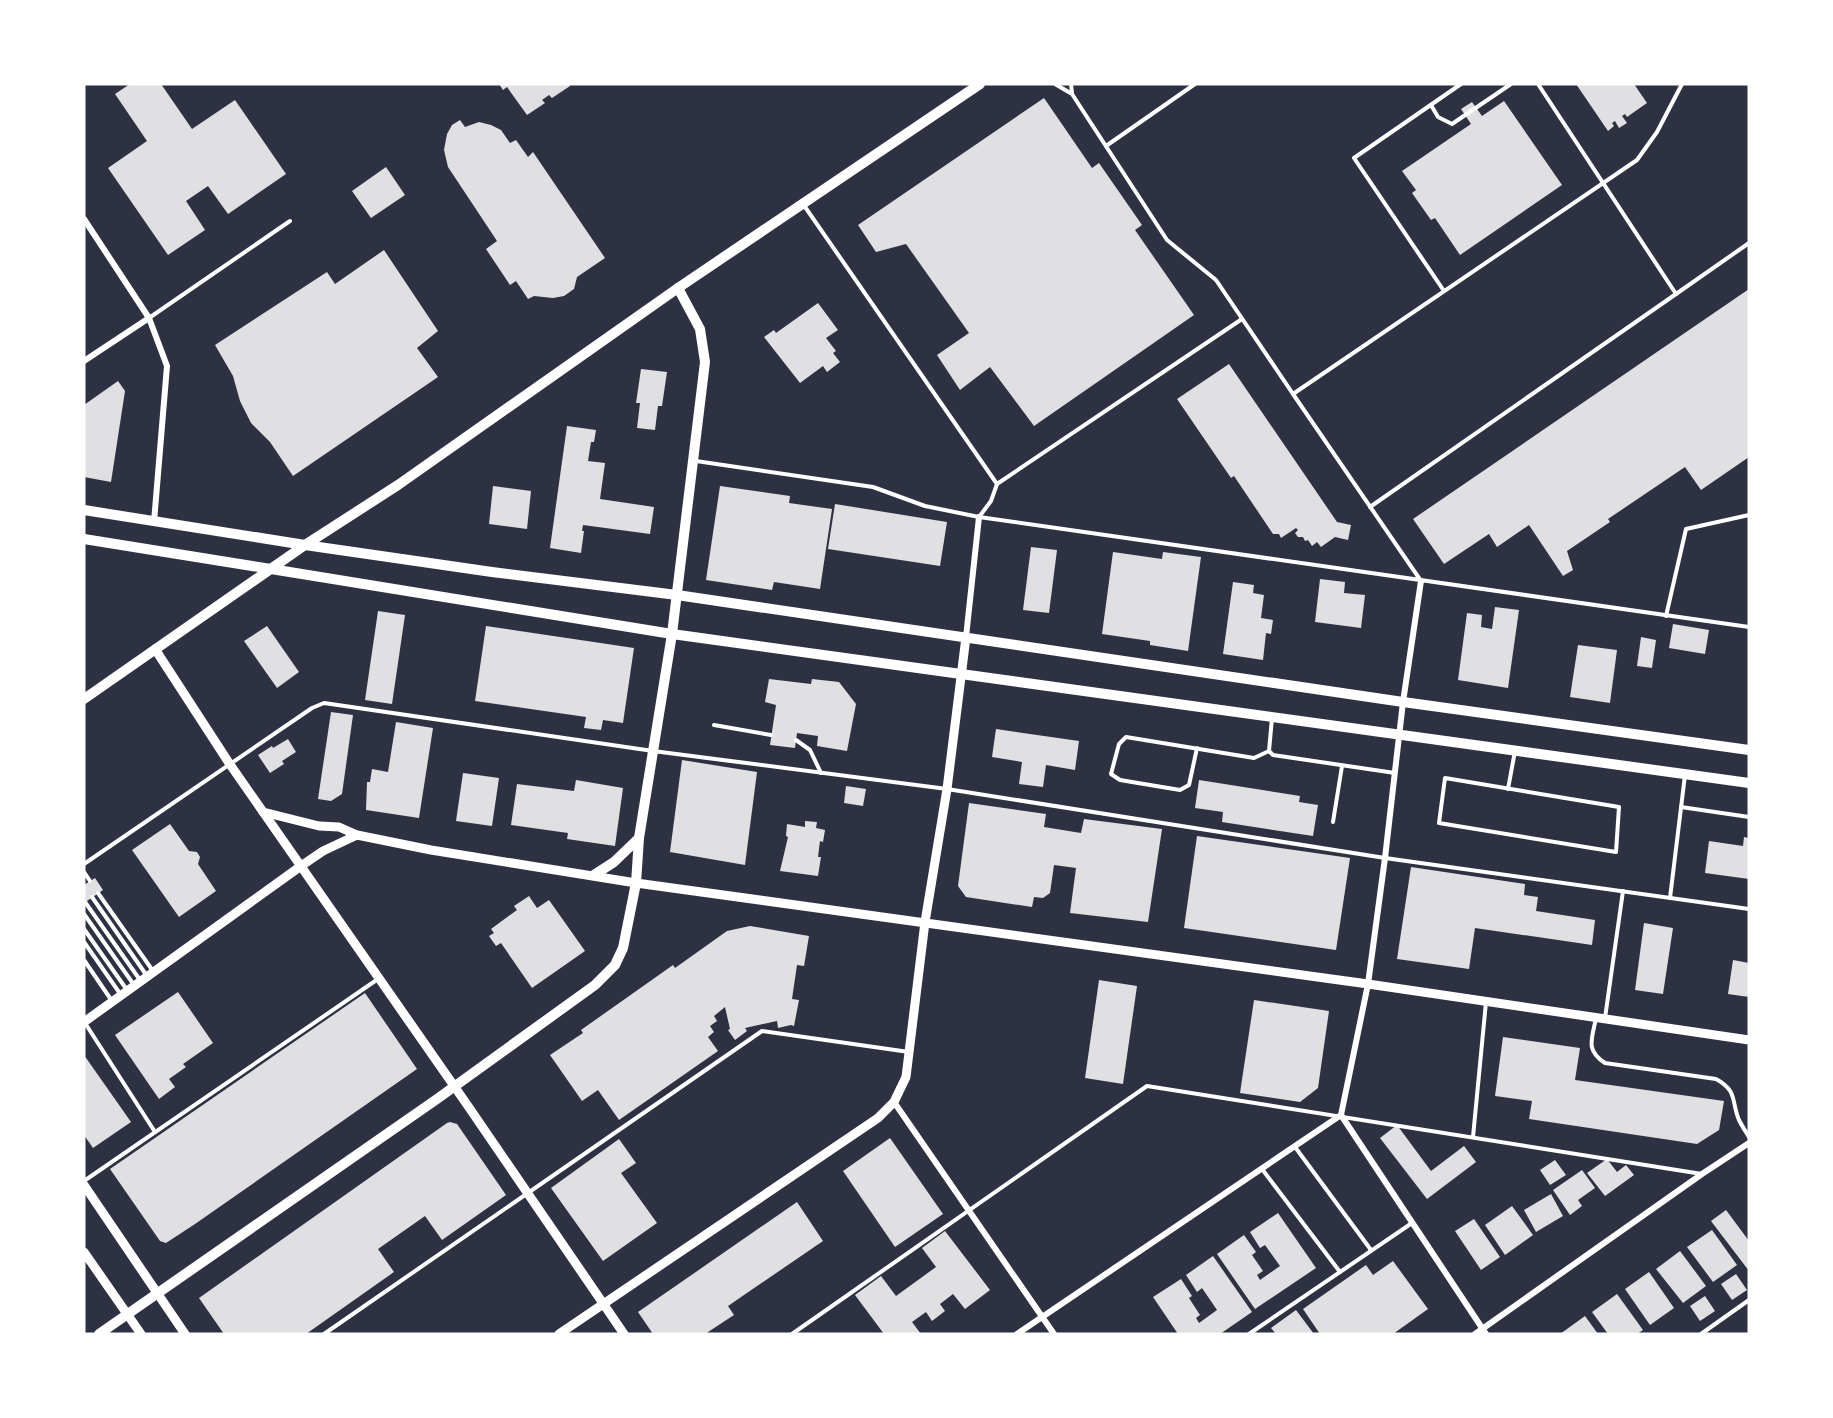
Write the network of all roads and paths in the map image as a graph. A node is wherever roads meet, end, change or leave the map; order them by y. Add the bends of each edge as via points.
1 (980, 84) edge
2 (1055, 84) edge
3 (1071, 84) edge
4 (1195, 84) edge
5 (1461, 84) edge
6 (1511, 84) edge
7 (1538, 84) edge
8 (1682, 84) edge
9 (1072, 94) junction
10 (1431, 105) junction
11 (1106, 146) junction
12 (1603, 182) junction
13 (802, 204) junction
14 (84, 219) edge
15 (290, 220) dead end
16 (1749, 243) edge
17 (678, 288) junction
18 (1444, 291) junction
19 (1676, 294) junction
20 (149, 318) junction
21 (1242, 319) junction
22 (84, 361) edge
23 (1293, 394) junction
24 (693, 460) junction
25 (997, 484) junction
26 (1370, 507) junction
27 (84, 510) edge
28 (1749, 515) edge
29 (979, 517) junction
30 (154, 522) junction
31 (84, 539) edge
32 (305, 545) junction
33 (271, 569) junction
34 (1421, 581) junction
35 (677, 595) junction
36 (1666, 616) junction
37 (1749, 627) edge
38 (672, 634) junction
39 (966, 637) junction
40 (155, 649) junction
41 (962, 674) junction
42 (84, 699) edge
43 (1402, 702) junction
44 (1272, 717) junction
45 (714, 725) dead end
46 (771, 735) dead end
47 (1399, 735) junction
48 (796, 740) dead end
49 (1197, 748) junction
50 (1749, 750) edge
51 (653, 751) junction
52 (1269, 751) junction
53 (1515, 751) junction
54 (230, 763) junction
55 (1341, 766) junction
56 (821, 773) junction
57 (1395, 773) junction
58 (1685, 774) junction
59 (1749, 783) edge
60 (947, 789) junction
61 (1508, 789) junction
62 (1681, 807) junction
63 (263, 812) junction
64 (1749, 817) edge
65 (1333, 822) dead end
66 (357, 834) junction
67 (639, 838) junction
68 (1385, 858) junction
69 (84, 864) edge
70 (301, 866) junction
71 (84, 872) edge
72 (594, 875) junction
73 (90, 881) dead end
74 (636, 883) junction
75 (1623, 891) junction
76 (99, 893) dead end
77 (92, 897) dead end
78 (1671, 898) junction
79 (86, 902) dead end
80 (1749, 909) edge
81 (84, 914) edge
82 (925, 922) junction
83 (84, 928) edge
84 (84, 942) edge
85 (84, 960) edge
86 (379, 978) junction
87 (137, 984) junction
88 (1368, 984) junction
89 (113, 1001) junction
90 (1486, 1002) junction
91 (1600, 1018) junction
92 (84, 1022) edge
93 (1749, 1040) edge
94 (909, 1052) junction
95 (455, 1086) junction
96 (894, 1102) junction
97 (1341, 1115) junction
98 (155, 1132) junction
99 (1473, 1137) junction
100 (1749, 1137) edge
101 (1749, 1143) edge
102 (1294, 1147) junction
103 (1262, 1169) junction
104 (1702, 1174) junction
105 (84, 1183) edge
106 (529, 1194) junction
107 (967, 1211) junction
108 (1412, 1222) junction
109 (1371, 1250) junction
110 (84, 1252) edge
111 (1340, 1272) junction
112 (158, 1295) junction
113 (1749, 1300) edge
114 (603, 1304) junction
115 (128, 1315) junction
116 (1042, 1317) junction
117 (1484, 1331) edge
118 (99, 1334) edge
119 (141, 1334) edge
120 (185, 1334) edge
121 (324, 1334) edge
122 (559, 1334) edge
123 (624, 1334) edge
124 (792, 1334) edge
125 (1017, 1334) edge
126 (1054, 1334) edge
127 (1249, 1334) edge
128 (1475, 1334) edge
129 (1701, 1334) edge

1 - 13 main road
2 - 9 lane
3 - 9 lane
4 - 11 lane
5 - 10 lane
6 - 10 lane via 1452,124 1438,117
7 - 12 lane
8 - 12 lane via 1658,132 1637,160
9 - 11 lane
10 - 18 lane via 1354,158
11 - 21 lane via 1167,240 1216,280
12 - 18 lane
12 - 19 lane
13 - 17 main road
13 - 25 lane
14 - 20 street
15 - 20 lane
16 - 19 lane
17 - 24 main road via 700,329 705,362
17 - 32 main road via 398,485
18 - 23 lane
19 - 26 lane
20 - 22 street
20 - 30 street via 167,366
21 - 23 lane
21 - 25 lane
23 - 26 lane
24 - 29 lane via 873,488 925,506
24 - 35 main road
25 - 29 lane
26 - 34 lane
27 - 30 main road
28 - 36 lane via 1686,529
29 - 34 lane
29 - 39 street
30 - 32 main road
31 - 33 main road
32 - 33 main road
32 - 35 main road
33 - 38 main road
33 - 40 main road
34 - 36 lane
34 - 43 street
35 - 38 main road
35 - 39 main road
36 - 37 lane
38 - 41 main road
38 - 51 main road
39 - 41 street
39 - 43 main road
40 - 42 main road
40 - 54 street
41 - 44 main road
41 - 60 street
43 - 47 street
43 - 50 main road
44 - 47 main road
44 - 52 lane
45 - 46 lane
47 - 53 main road
47 - 57 street
48 - 56 lane via 810,750
49 - 49 lane via 1126,737 1119,744 1112,774 1120,780 1180,790 1189,785
49 - 52 lane via 1254,758
51 - 54 lane via 324,703
51 - 56 lane
51 - 67 main road
52 - 55 lane via 1282,758
53 - 58 main road
53 - 61 lane
54 - 63 street
54 - 69 lane
55 - 57 lane
55 - 65 lane
56 - 60 lane
57 - 68 street
58 - 59 main road
58 - 62 lane
60 - 68 lane
60 - 82 street
61 - 61 lane via 1445,778 1439,823 1616,852 1619,807
62 - 64 lane
62 - 78 lane
63 - 66 street
63 - 70 street
66 - 70 street
66 - 72 street via 431,850
67 - 72 main road
67 - 74 main road
68 - 75 lane
68 - 88 street
70 - 86 street
70 - 87 street
71 - 73 lane
72 - 74 street
74 - 82 street
74 - 95 main road via 625,940 615,965 596,984
75 - 78 lane
75 - 91 lane
76 - 87 lane
77 - 87 lane
78 - 80 lane
79 - 87 lane
81 - 87 lane
82 - 88 street
82 - 94 street
83 - 87 lane
84 - 87 lane
85 - 89 lane
86 - 95 street
86 - 98 lane
87 - 89 street
88 - 90 street
88 - 97 street
89 - 92 street
90 - 91 street
90 - 99 lane
91 - 93 street
91 - 100 lane via 1591,1046 1598,1059 1716,1079 1727,1085
92 - 98 lane
94 - 96 street via 906,1077
94 - 106 lane via 762,1031
95 - 106 street
95 - 112 main road
96 - 107 street
96 - 114 street via 878,1118
97 - 99 lane
97 - 102 street
97 - 107 lane via 1147,1086
97 - 108 street
98 - 105 lane
99 - 104 lane
101 - 104 street
102 - 103 street
102 - 109 lane
103 - 111 lane
103 - 116 street
104 - 117 street
105 - 112 street
106 - 114 street
106 - 121 lane
107 - 116 street
107 - 124 lane
108 - 109 lane
108 - 117 street
109 - 111 lane
110 - 115 street
111 - 127 lane
112 - 115 main road
112 - 120 street
113 - 129 lane
114 - 122 street
114 - 123 street
115 - 118 main road
115 - 119 street
116 - 125 street
116 - 126 street
117 - 128 street

